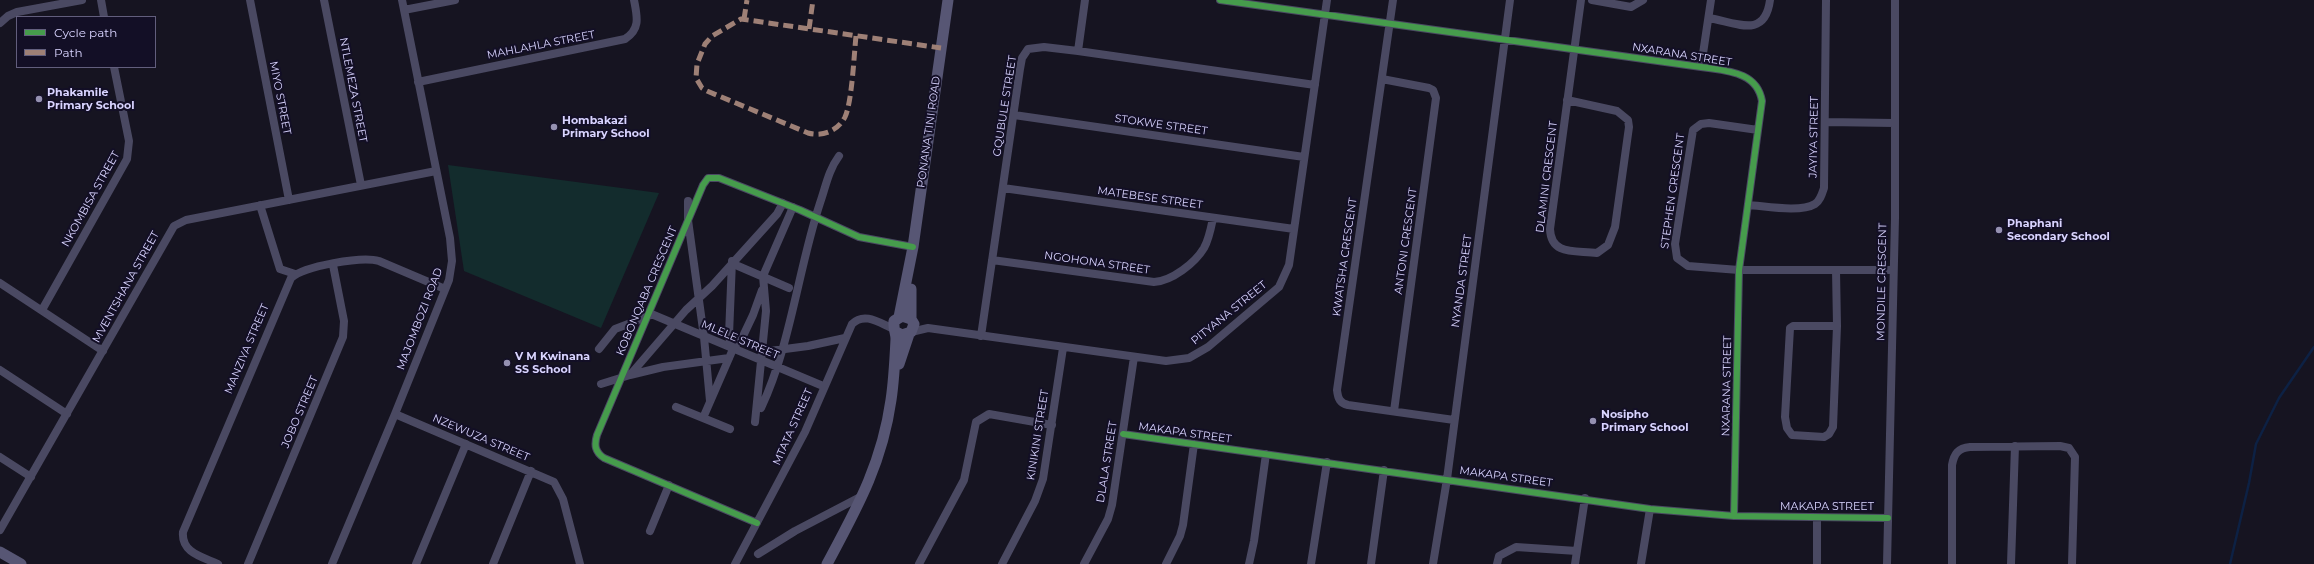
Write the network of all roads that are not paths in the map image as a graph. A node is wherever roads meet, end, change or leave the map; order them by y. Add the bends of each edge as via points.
1 (82, 0) edge
2 (101, 0) edge
3 (250, 0) edge
4 (324, 0) edge
5 (402, 0) edge
6 (455, 0) edge
7 (634, 0) edge
8 (948, 0) edge
9 (1085, 0) edge
10 (1220, 0) edge
11 (1327, 0) edge
12 (1393, 0) edge
13 (1510, 0) edge
14 (1581, 0) edge
15 (1592, 0) edge
16 (1643, 0) edge
17 (1711, 0) edge
18 (1770, 0) edge
19 (1826, 0) edge
20 (1895, 0) edge
21 (404, 10) junction
22 (1325, 15) junction
23 (104, 16) edge
24 (1709, 18) junction
25 (0, 24) edge
26 (1389, 24) junction
27 (1504, 39) junction
28 (1573, 49) junction
29 (1078, 51) junction
30 (1701, 67) junction
31 (114, 68) edge
32 (1382, 80) junction
33 (418, 82) junction
34 (1315, 85) junction
35 (1567, 100) junction
36 (1014, 115) junction
37 (1826, 122) junction
38 (1894, 122) junction
39 (1758, 130) junction
40 (839, 156) dead end
41 (1304, 157) junction
42 (436, 171) junction
43 (361, 185) junction
44 (1003, 188) junction
45 (289, 200) junction
46 (688, 201) dead end
47 (783, 203) junction
48 (1748, 205) junction
49 (260, 206) junction
50 (793, 207) junction
51 (815, 217) junction
52 (1213, 218) junction
53 (688, 220) junction
54 (1294, 229) junction
55 (913, 247) junction
56 (992, 260) junction
57 (734, 263) junction
58 (910, 264) junction
59 (333, 265) junction
60 (1739, 270) junction
61 (1836, 270) junction
62 (1893, 270) junction
63 (295, 274) junction
64 (763, 280) junction
65 (0, 283) edge
66 (789, 288) dead end
67 (445, 289) junction
68 (698, 299) junction
69 (42, 310) junction
70 (648, 313) junction
71 (674, 324) junction
72 (896, 324) junction
73 (911, 326) junction
74 (1837, 326) junction
75 (981, 336) junction
76 (704, 337) junction
77 (844, 338) junction
78 (1063, 348) junction
79 (599, 349) dead end
80 (732, 349) junction
81 (783, 350) junction
82 (103, 351) junction
83 (762, 352) junction
84 (1134, 357) junction
85 (729, 358) junction
86 (707, 361) junction
87 (761, 361) junction
88 (777, 367) junction
89 (0, 370) edge
90 (626, 376) junction
91 (894, 379) junction
92 (601, 384) dead end
93 (823, 386) junction
94 (710, 402) junction
95 (676, 407) dead end
96 (762, 408) dead end
97 (1394, 411) junction
98 (67, 414) junction
99 (395, 414) junction
100 (703, 418) junction
101 (1454, 420) junction
102 (755, 422) dead end
103 (1052, 425) junction
104 (730, 429) dead end
105 (1123, 434) junction
106 (466, 444) junction
107 (1194, 444) junction
108 (2015, 446) junction
109 (1266, 454) junction
110 (0, 457) edge
111 (1327, 462) junction
112 (1384, 470) junction
113 (532, 471) junction
114 (31, 477) junction
115 (1447, 479) junction
116 (669, 485) junction
117 (863, 496) junction
118 (1585, 498) junction
119 (1650, 509) junction
120 (1734, 516) junction
121 (1817, 518) junction
122 (1888, 518) junction
123 (757, 523) junction
124 (0, 530) edge
125 (650, 531) dead end
126 (1577, 551) junction
127 (0, 552) edge
128 (758, 554) dead end
129 (21, 564) edge
130 (218, 564) edge
131 (248, 564) edge
132 (332, 564) edge
133 (416, 564) edge
134 (493, 564) edge
135 (580, 564) edge
136 (735, 564) edge
137 (827, 564) edge
138 (920, 564) edge
139 (1002, 564) edge
140 (1084, 564) edge
141 (1166, 564) edge
142 (1249, 564) edge
143 (1311, 564) edge
144 (1371, 564) edge
145 (1433, 564) edge
146 (1497, 564) edge
147 (1575, 564) edge
148 (1641, 564) edge
149 (1817, 564) edge
150 (1887, 564) edge
151 (1952, 564) edge
152 (2010, 564) edge
153 (2072, 564) edge

1 - 25 street via 17,12
2 - 23 street
3 - 45 street, MIYO STREET
4 - 43 street, NTLEMEZA STREET
5 - 21 street, MAJOMBOZI ROAD
6 - 21 street
7 - 33 street, MAHLAHLA STREET via 637,26 625,39
8 - 55 street, PONANA TINI ROAD
9 - 29 street
10 - 22 street, NXARANA STREET
11 - 22 street, PITYANA STREET
12 - 26 street, KWATSHA CRESCENT
13 - 27 street, NYANDA STREET
14 - 28 street
15 - 16 street via 1631,7
17 - 24 street
18 - 24 street via 1769,12 1762,22 1753,26
19 - 37 street, JAYIYA STREET
20 - 38 street, MONDILE CRESCENT
21 - 33 street, MAJOMBOZI ROAD
22 - 26 street, NXARANA STREET
22 - 34 street, PITYANA STREET
24 - 30 street
26 - 27 street, NXARANA STREET
26 - 32 street, KWATSHA CRESCENT
27 - 28 street, NXARANA STREET
27 - 101 street, NYANDA STREET
28 - 30 street, NXARANA STREET
28 - 35 street, DLAMINI CRESCENT
29 - 34 street, GQUBULE STREET
29 - 36 street, GQUBULE STREET via 1044,47 1028,49 1022,58
30 - 39 street, NXARANA STREET via 1741,74 1752,80 1762,101
31 - 69 street, NKOMBISA STREET via 129,141 127,159
32 - 97 street, ANTONI CRESCENT via 1419,86 1433,90 1436,95
32 - 97 street, KWATSHA CRESCENT via 1337,397 1344,404
33 - 42 street, MAJOMBOZI ROAD
34 - 41 street, PITYANA STREET
35 - 35 street, DLAMINI CRESCENT via 1550,238 1554,245 1563,249 1597,253 1608,245 1615,227 1628,120 1617,111
36 - 41 street, STOKWE STREET
36 - 44 street, GQUBULE STREET
37 - 38 street
37 - 48 street, JAYIYA STREET via 1824,188 1818,201 1801,209
38 - 62 street, MONDILE CRESCENT
39 - 48 street, NXARANA STREET
39 - 60 street, STEPHEN CRESCENT via 1709,123 1701,124 1693,130 1675,244 1675,254 1683,264
40 - 51 street via 830,167
41 - 54 street, PITYANA STREET
42 - 43 street, MVENTSHANA STREET
42 - 67 street, MAJOMBOZI ROAD via 452,251 451,271
43 - 45 street, MVENTSHANA STREET
44 - 52 street, MATEBESE STREET
44 - 56 street, GQUBULE STREET
45 - 49 street, MVENTSHANA STREET
46 - 53 street
47 - 50 street, KOBONQABA CRESCENT
47 - 53 street, KOBONQABA CRESCENT via 711,177 703,185
47 - 57 street via 777,214
48 - 60 street, NXARANA STREET
49 - 63 street via 280,269
49 - 82 street, MVENTSHANA STREET via 186,220 174,226
50 - 51 street, KOBONQABA CRESCENT
50 - 64 street
51 - 55 street, KOBONQABA CRESCENT via 869,240
51 - 81 street
52 - 54 street, MATEBESE STREET
52 - 56 street, NGOHONA STREET via 1207,242 1200,252 1162,282
53 - 68 street
53 - 70 street, KOBONQABA CRESCENT
54 - 84 street, PITYANA STREET via 1289,265 1279,287 1208,347 1180,360
55 - 58 street, PONANA TINI ROAD
56 - 75 street, GQUBULE STREET
57 - 64 street
57 - 68 street
57 - 80 street
58 - 72 street, PONANA TINI ROAD
58 - 73 street, PONANA TINI ROAD
59 - 63 street
59 - 67 street via 373,259
59 - 131 street, JOBO STREET via 344,321 343,337
60 - 61 street
60 - 120 street, NXARANA STREET
61 - 62 street
61 - 74 street
62 - 122 street, MONDILE CRESCENT
63 - 130 street, MANZIYA STREET via 288,283 183,532 183,541 189,550
64 - 66 street
64 - 80 street via 753,315 744,334
64 - 83 street via 766,311
65 - 69 street
67 - 99 street, MAJOMBOZI ROAD
68 - 71 street
68 - 76 street
69 - 82 street
70 - 71 street, MLELE STREET
70 - 79 street via 615,329
70 - 90 street, KOBONQABA CRESCENT
71 - 76 street, MLELE STREET
71 - 90 street
72 - 73 street via 906,316
72 - 73 street via 902,335
72 - 77 street, MTATA STREET via 858,319
72 - 91 street, PONANA TINI ROAD
73 - 75 street, PITYANA STREET
73 - 91 street, PONANA TINI ROAD
74 - 74 street via 1790,328 1785,417 1792,436 1824,437 1829,434 1832,427
75 - 78 street, PITYANA STREET
76 - 80 street, MLELE STREET
76 - 86 street
77 - 81 street
77 - 93 street, MTATA STREET
78 - 84 street, PITYANA STREET
78 - 103 street, KINIKINI STREET
80 - 85 street
80 - 87 street, MLELE STREET
81 - 83 street
81 - 88 street
82 - 98 street, MVENTSHANA STREET
83 - 87 street
84 - 105 street, DLALA STREET
85 - 86 street
85 - 94 street
86 - 90 street
86 - 94 street
87 - 88 street, MLELE STREET
87 - 102 street
88 - 93 street, MLELE STREET
88 - 96 street
89 - 98 street
90 - 92 street
90 - 116 street, KOBONQABA CRESCENT via 597,435 596,451 604,458
91 - 117 street, PONANA TINI ROAD via 888,423 880,455
93 - 123 street, MTATA STREET via 793,456
94 - 100 street
95 - 100 street
97 - 101 street, KWATSHA CRESCENT
98 - 114 street, MVENTSHANA STREET
99 - 106 street, NZEWUZA STREET
99 - 132 street, MAJOMBOZI ROAD
100 - 104 street
101 - 115 street, NYANDA STREET
103 - 138 street via 989,414 976,422 964,480
103 - 139 street, KINIKINI STREET via 1040,490
105 - 107 street, MAKAPA STREET
105 - 140 street, DLALA STREET via 1110,512
106 - 113 street, NZEWUZA STREET
106 - 133 street
107 - 109 street, MAKAPA STREET
107 - 141 street via 1183,525
108 - 151 street via 1964,447 1955,455 1952,465
108 - 152 street
108 - 153 street via 2065,447 2074,454
109 - 111 street, MAKAPA STREET
109 - 142 street
110 - 114 street
111 - 112 street, MAKAPA STREET
111 - 143 street
112 - 115 street, MAKAPA STREET
112 - 144 street
113 - 134 street, NZEWUZA STREET
113 - 135 street via 554,482 560,492
114 - 124 street, MVENTSHANA STREET
115 - 118 street, MAKAPA STREET
115 - 145 street, NYANDA STREET
116 - 123 street, KOBONQABA CRESCENT
116 - 125 street
117 - 128 street via 795,531
117 - 137 street, PONANA TINI ROAD
118 - 119 street, MAKAPA STREET
118 - 126 street
119 - 120 street, MAKAPA STREET
119 - 148 street
120 - 121 street, MAKAPA STREET
121 - 122 street, MAKAPA STREET
121 - 149 street
122 - 150 street, MONDILE CRESCENT
123 - 136 street, MTATA STREET
126 - 146 street via 1516,547 1499,556
126 - 147 street
127 - 129 street

